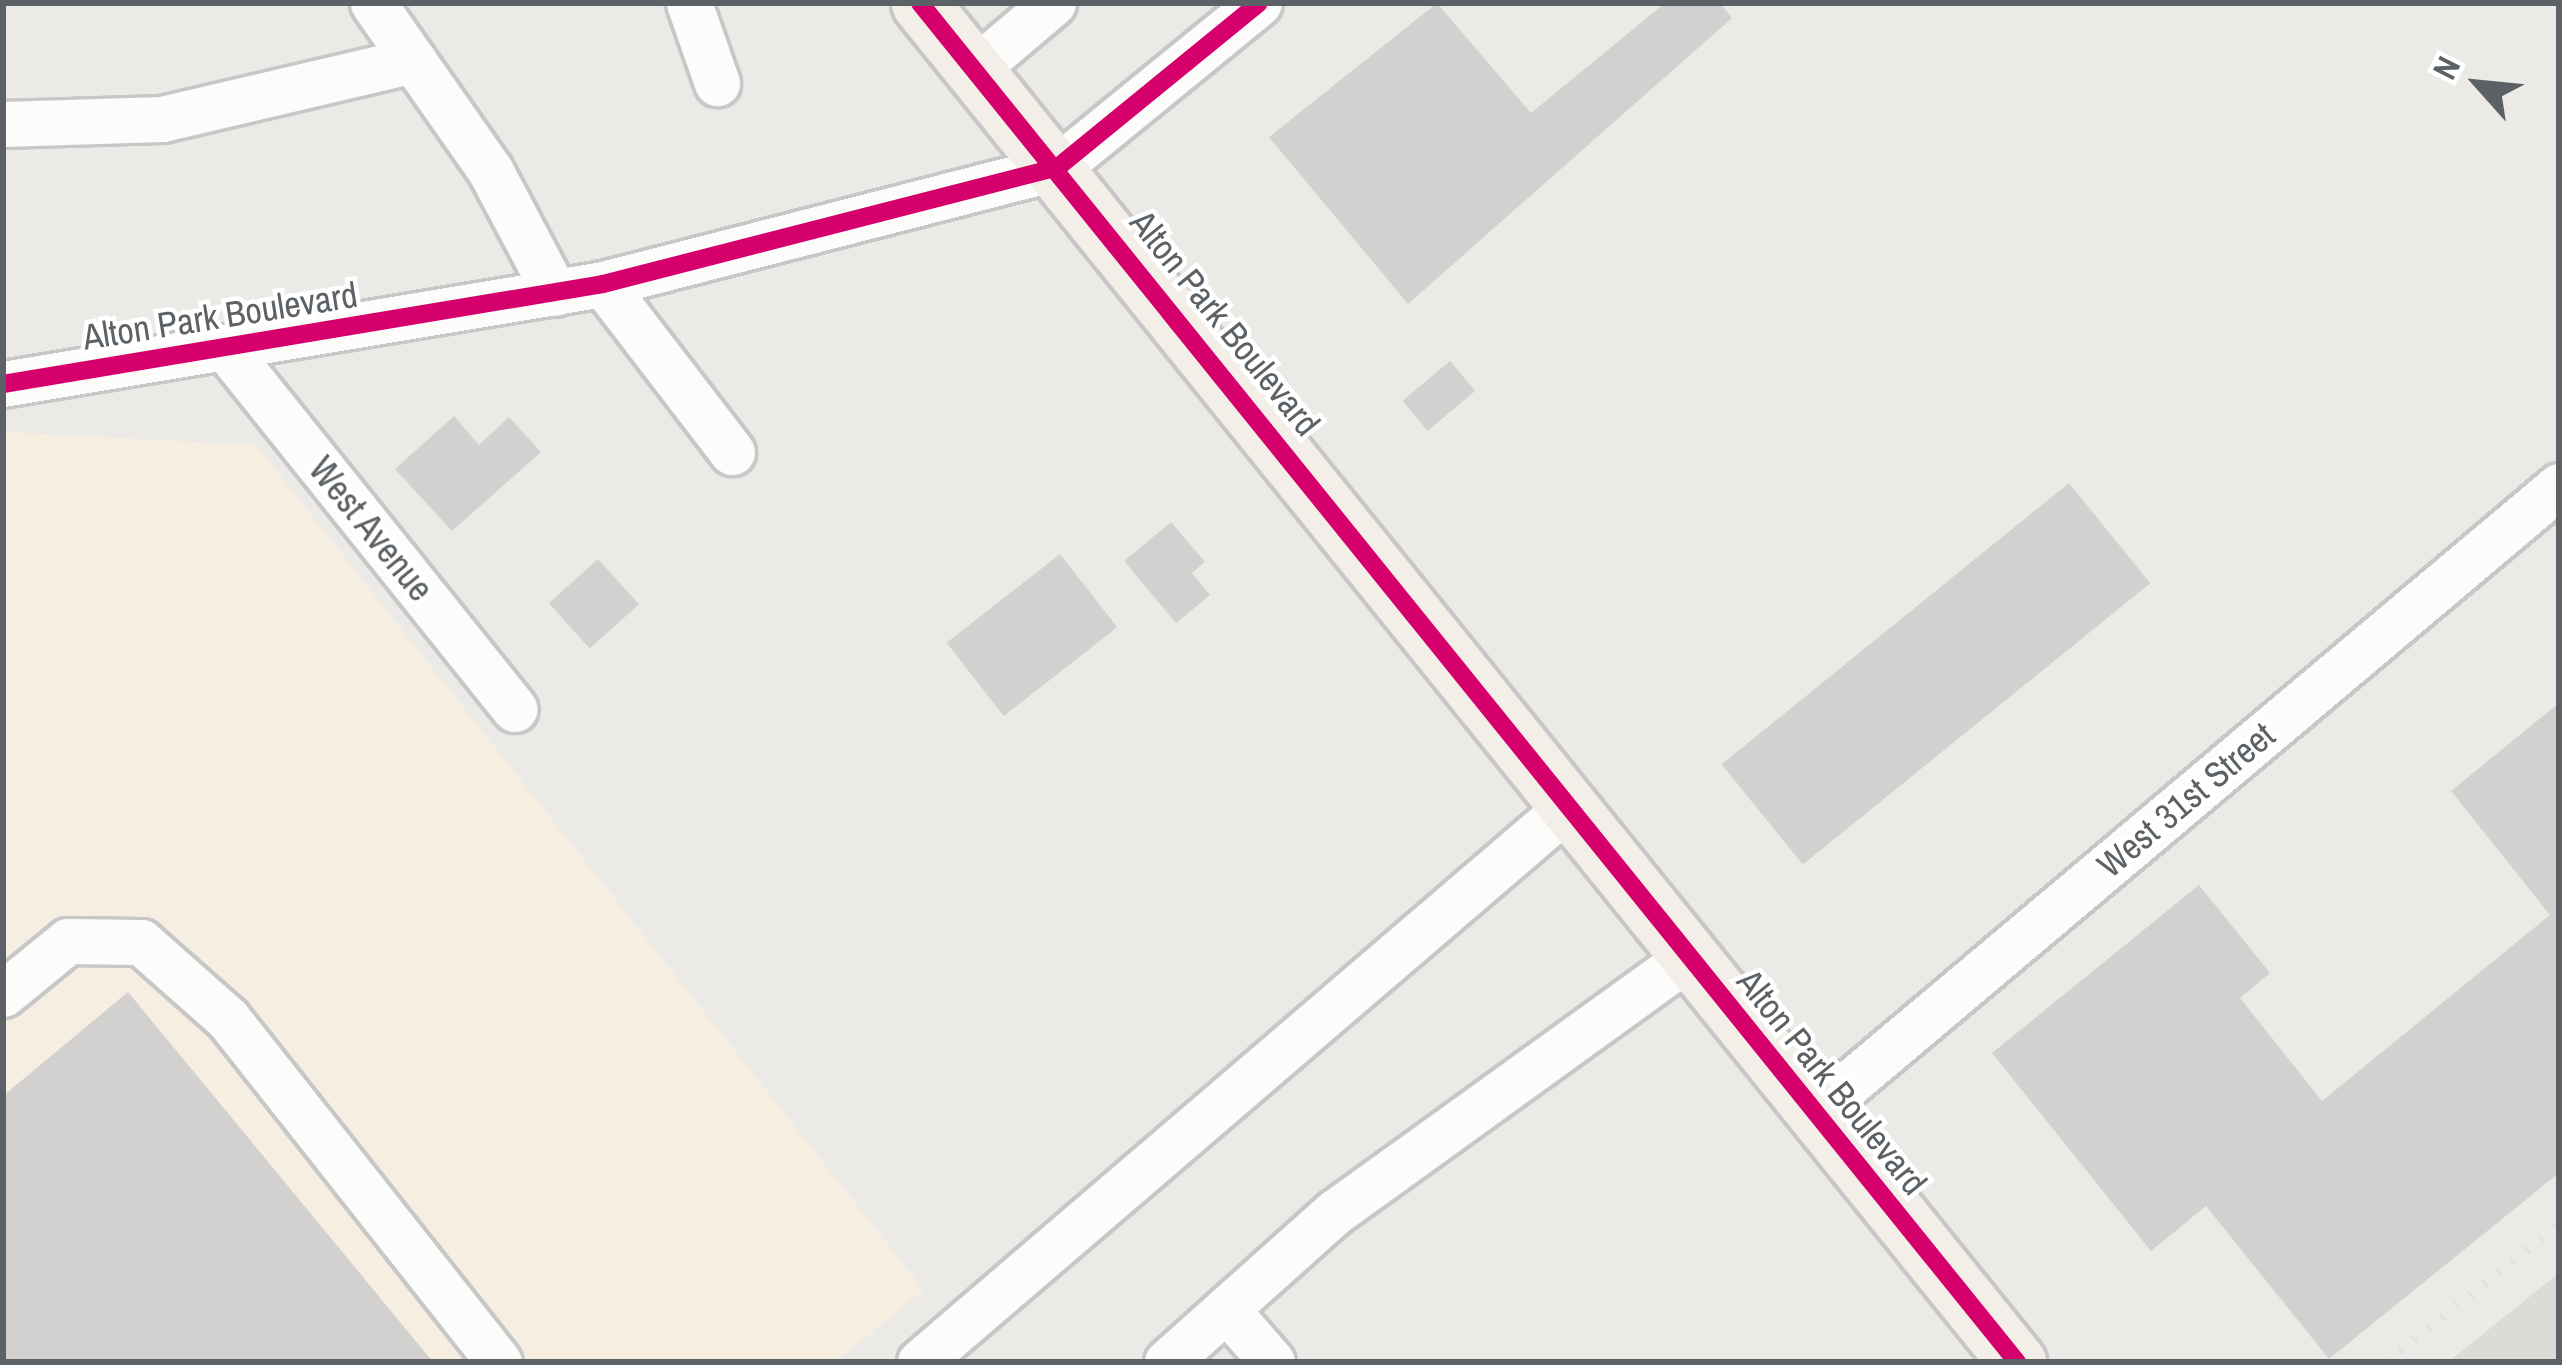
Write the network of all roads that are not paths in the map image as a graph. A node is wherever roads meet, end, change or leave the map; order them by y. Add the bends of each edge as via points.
1 (373, 3) edge
2 (688, 3) edge
3 (920, 3) edge
4 (1053, 3) edge
5 (1258, 3) edge
6 (413, 60) junction
7 (975, 69) junction
8 (717, 83) dead end
9 (3, 124) edge
10 (1058, 167) junction
11 (603, 284) junction
12 (555, 293) junction
13 (227, 350) junction
14 (3, 384) edge
15 (732, 452) dead end
16 (2559, 487) edge
17 (515, 709) dead end
18 (1569, 806) junction
19 (1689, 957) junction
20 (3, 994) edge
21 (1814, 1113) junction
22 (1226, 1310) junction
23 (499, 1362) edge
24 (920, 1362) edge
25 (1167, 1362) edge
26 (1272, 1362) edge
27 (2017, 1362) edge

1 - 6 street
2 - 8 street
3 - 7 main road
4 - 7 street
5 - 10 street
6 - 9 street via 162,118
6 - 12 street via 490,170
7 - 10 main road
10 - 11 street, Alton Park Boulevard
10 - 18 main road, Alton Park Boulevard
11 - 12 street, Alton Park Boulevard
11 - 15 street
12 - 13 street, Alton Park Boulevard
13 - 14 street, Alton Park Boulevard
13 - 17 street, West Avenue
16 - 21 street, West 31st Street
18 - 19 main road, Alton Park Boulevard
18 - 24 street
19 - 21 main road, Alton Park Boulevard
19 - 22 street via 1335,1212
20 - 23 street via 68,941 141,942 228,1018
21 - 27 main road, Alton Park Boulevard
22 - 25 street
22 - 26 street

